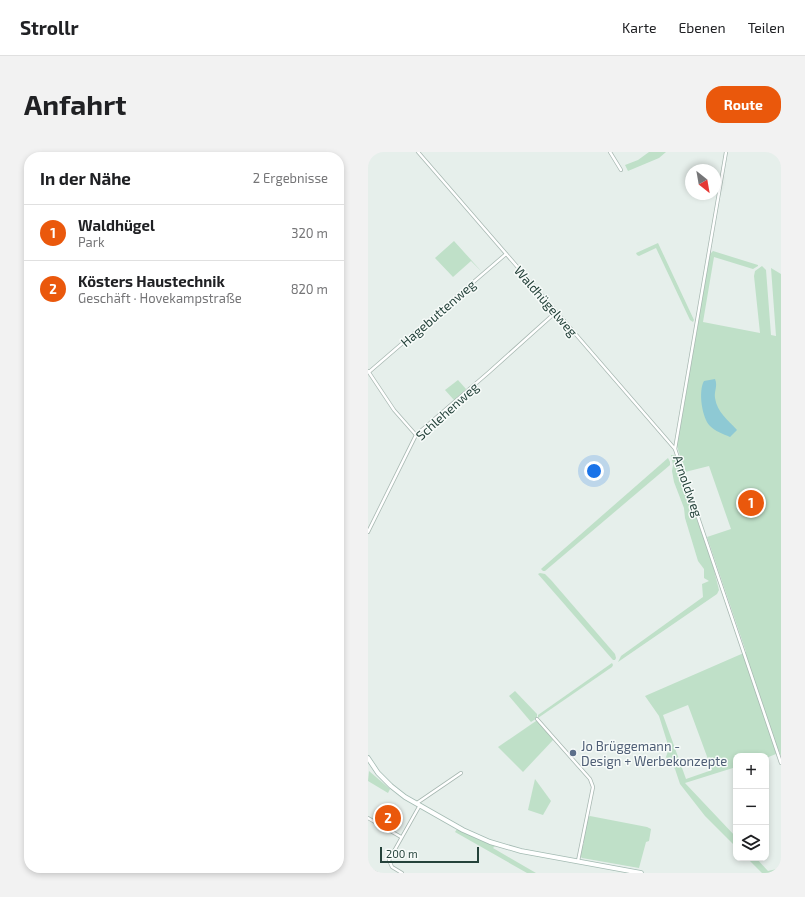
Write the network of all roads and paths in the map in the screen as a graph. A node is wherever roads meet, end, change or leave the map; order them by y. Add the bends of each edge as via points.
1 (418, 152) edge
2 (610, 152) edge
3 (726, 152) edge
4 (621, 170) dead end
5 (506, 254) junction
6 (556, 312) junction
7 (369, 372) edge
8 (416, 434) junction
9 (675, 449) junction
10 (368, 532) edge
11 (537, 719) dead end
12 (368, 758) edge
13 (781, 763) edge
14 (460, 773) dead end
15 (418, 805) junction
16 (368, 818) edge
17 (401, 837) junction
18 (578, 861) junction
19 (402, 873) edge
20 (641, 873) edge

1 - 5 street, Waldhügelweg
2 - 4 street
3 - 9 street, Arnoldweg
5 - 6 street, Waldhügelweg
5 - 7 street, Hagebuttenweg
6 - 8 street, Schlehenweg
6 - 9 street, Waldhügelweg
7 - 8 street via 394,410
8 - 10 street, Schlehenweg
9 - 13 street, Arnoldweg
11 - 18 street via 590,779 593,787
12 - 15 street via 391,786
14 - 15 street via 418,801
15 - 17 street
15 - 18 street via 490,842 521,851
16 - 17 street
17 - 19 street via 389,863
18 - 20 street

